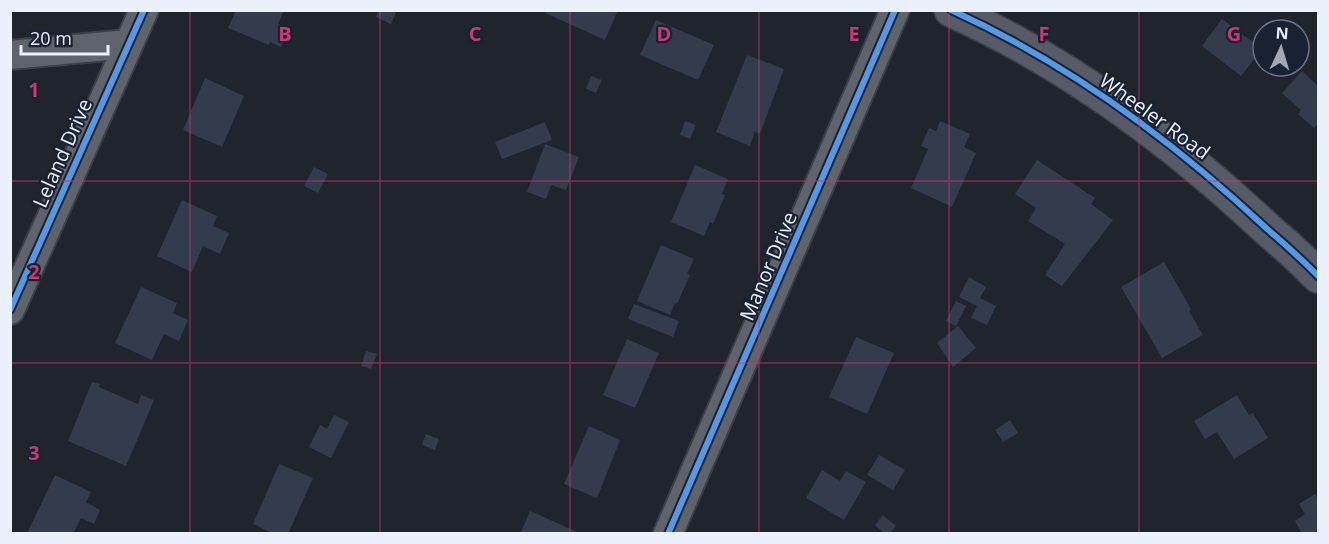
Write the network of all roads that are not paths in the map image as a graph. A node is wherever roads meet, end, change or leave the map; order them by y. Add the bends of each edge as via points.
1 (144, 10) edge
2 (895, 10) edge
3 (951, 10) edge
4 (128, 44) junction
5 (10, 55) edge
6 (1318, 275) edge
7 (10, 310) edge
8 (668, 534) edge

1 - 4 street, Leland Drive
2 - 8 street, Manor Drive
3 - 6 main road, Wheeler Road via 1060,69 1131,115 1218,183
4 - 5 street
4 - 7 street, Leland Drive

